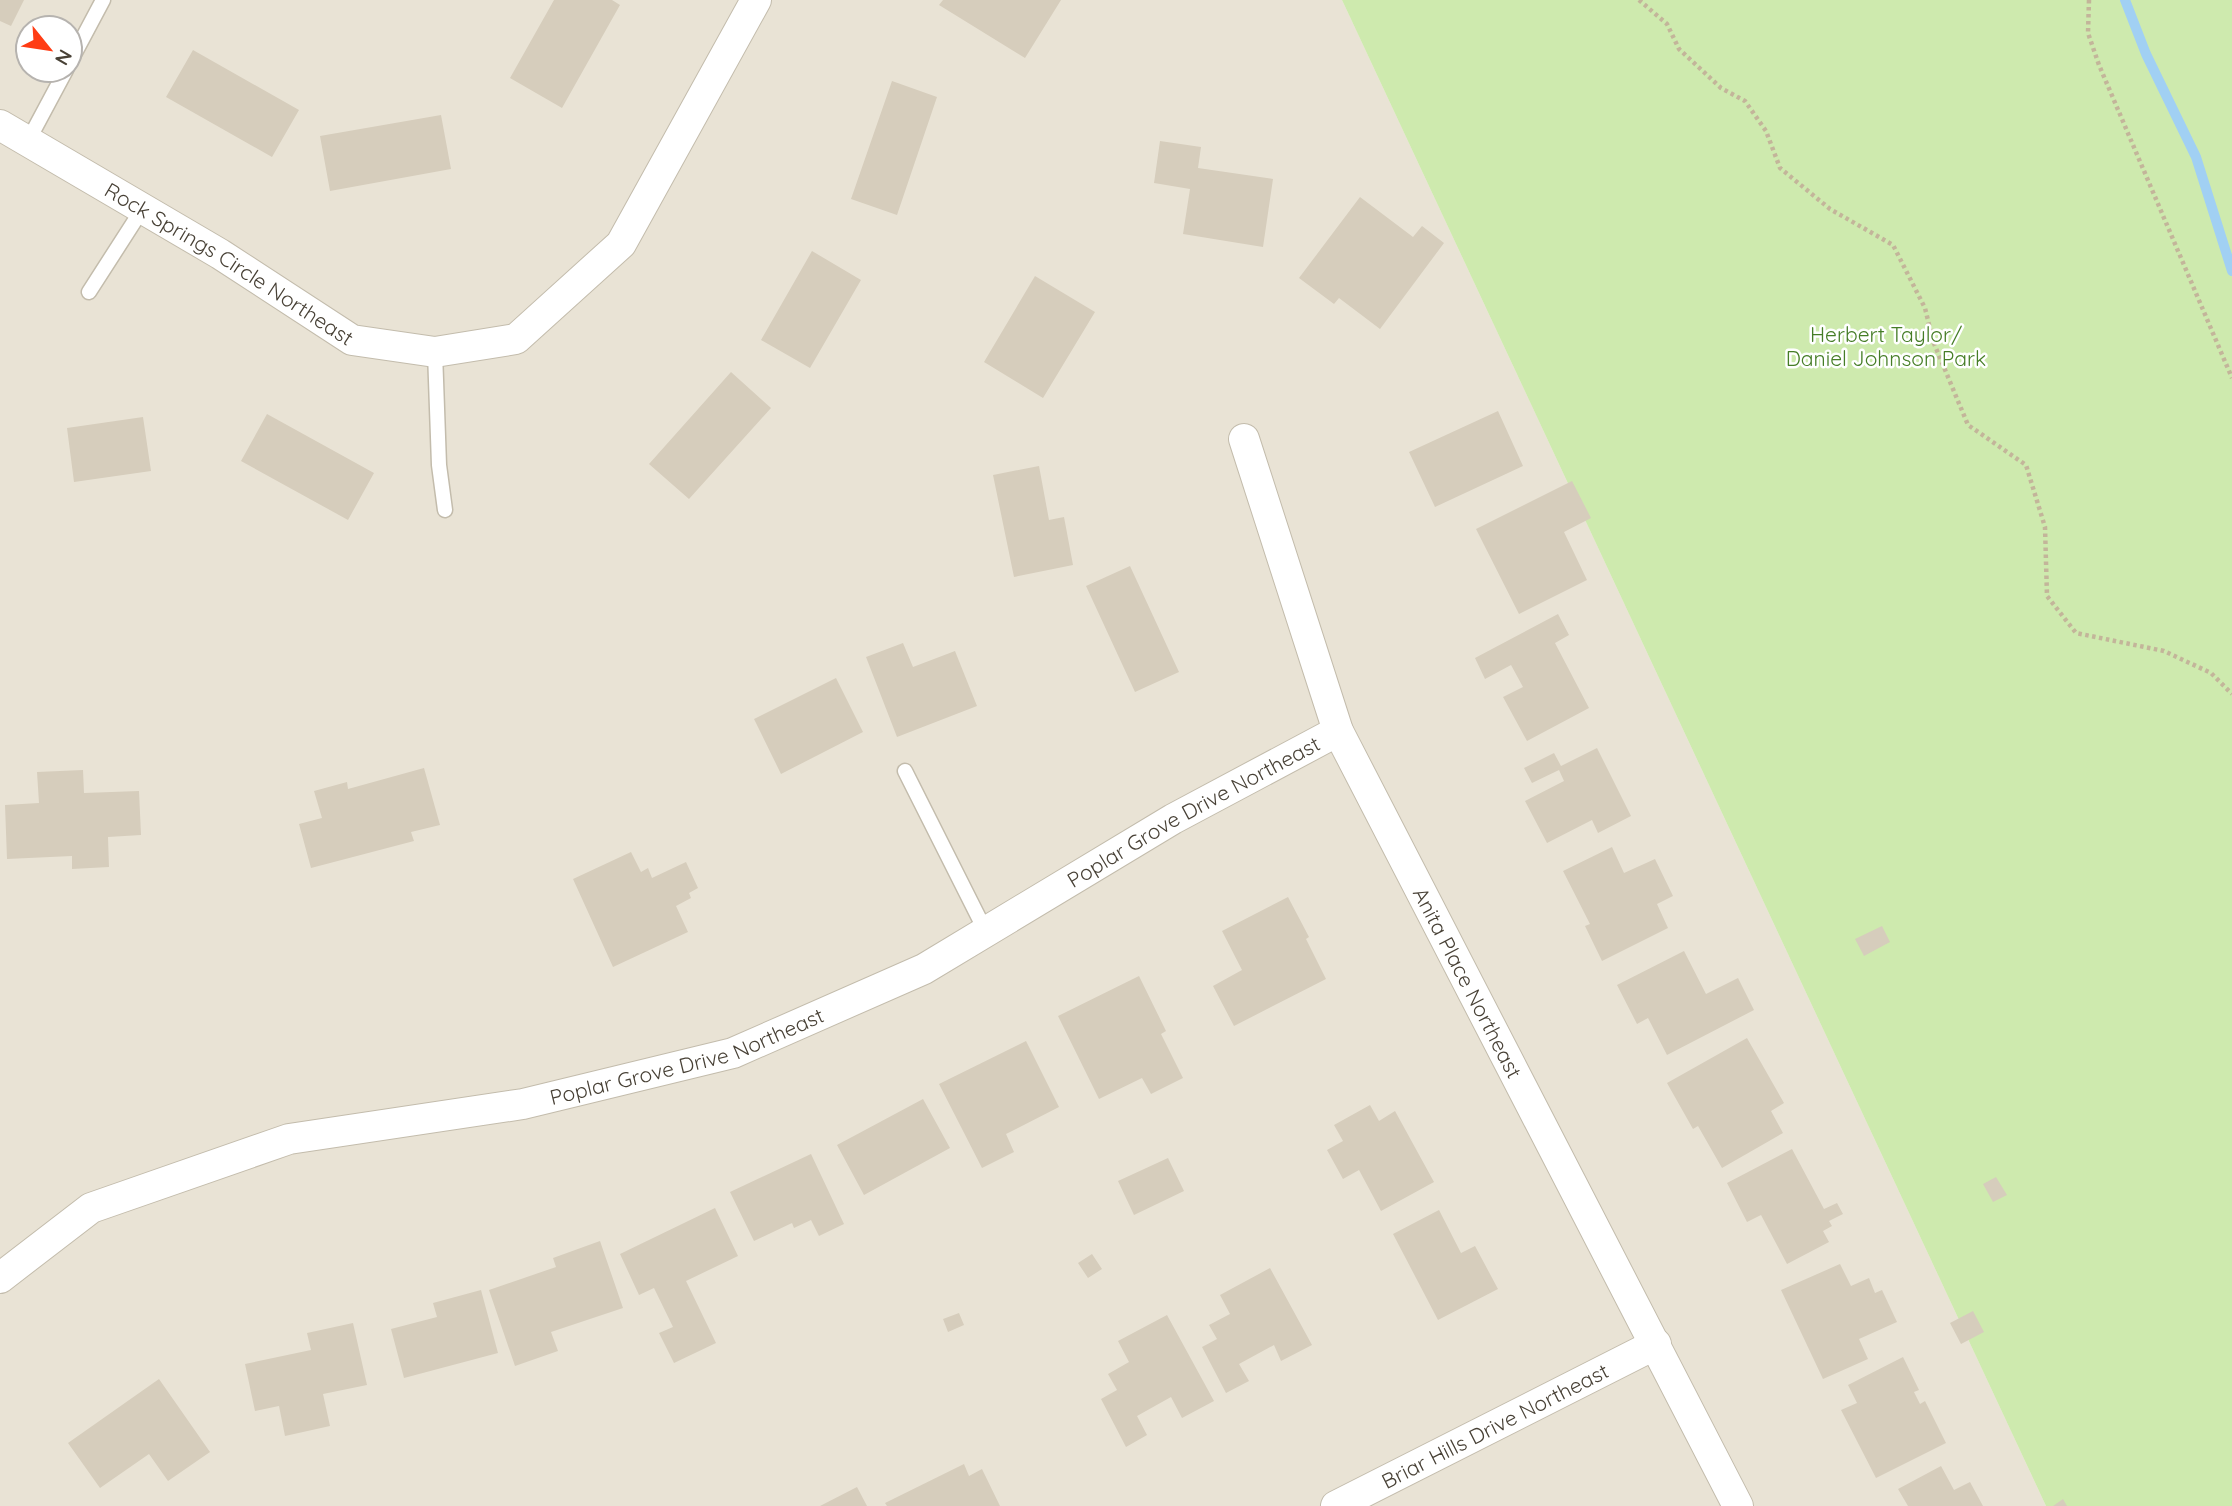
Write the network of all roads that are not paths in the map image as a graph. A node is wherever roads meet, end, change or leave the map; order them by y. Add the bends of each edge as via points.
1 (103, 0) edge
2 (756, 0) edge
3 (84, 36) edge
4 (58, 84) edge
5 (0, 125) edge
6 (28, 141) junction
7 (143, 208) junction
8 (89, 292) dead end
9 (435, 352) junction
10 (1244, 439) dead end
11 (445, 510) dead end
12 (1338, 731) junction
13 (905, 771) dead end
14 (986, 932) junction
15 (0, 1278) edge
16 (1656, 1344) junction
17 (1336, 1506) edge
18 (1738, 1506) edge

1 - 3 lane
2 - 9 street, Rock Springs Circle Northeast via 621,244 516,339
4 - 6 lane
5 - 6 street, Rock Springs Circle Northeast
6 - 7 street, Rock Springs Circle Northeast
7 - 8 lane
7 - 9 street, Rock Springs Circle Northeast via 352,340
9 - 11 lane
10 - 12 street, Anita Place Northeast
12 - 14 street, Poplar Grove Drive Northeast via 1172,819
12 - 16 street, Anita Place Northeast
13 - 14 lane
14 - 15 street, Poplar Grove Drive Northeast via 924,969 733,1053 523,1104 289,1139 91,1208
16 - 17 street, Briar Hills Drive Northeast
16 - 18 street, Anita Place Northeast

